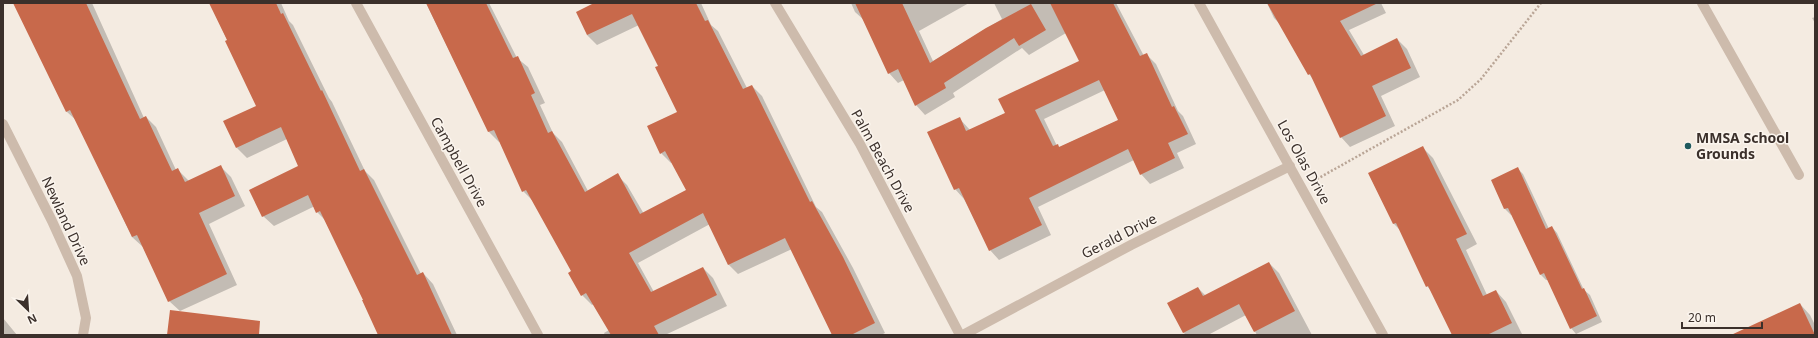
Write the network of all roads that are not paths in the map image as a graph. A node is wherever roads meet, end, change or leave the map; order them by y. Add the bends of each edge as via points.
1 (356, 3) edge
2 (775, 3) edge
3 (1199, 3) edge
4 (1702, 3) edge
5 (3, 124) edge
6 (1290, 166) junction
7 (1799, 175) dead end
8 (82, 335) edge
9 (538, 335) edge
10 (962, 335) edge
11 (1383, 335) edge

1 - 9 street, Campbell Drive
2 - 10 street, Palm Beach Drive via 860,144
3 - 6 street, Los Olas Drive
4 - 7 street
5 - 8 street, Newland Drive via 77,276 86,318
6 - 10 street, Gerald Drive via 1131,245
6 - 11 street, Los Olas Drive

